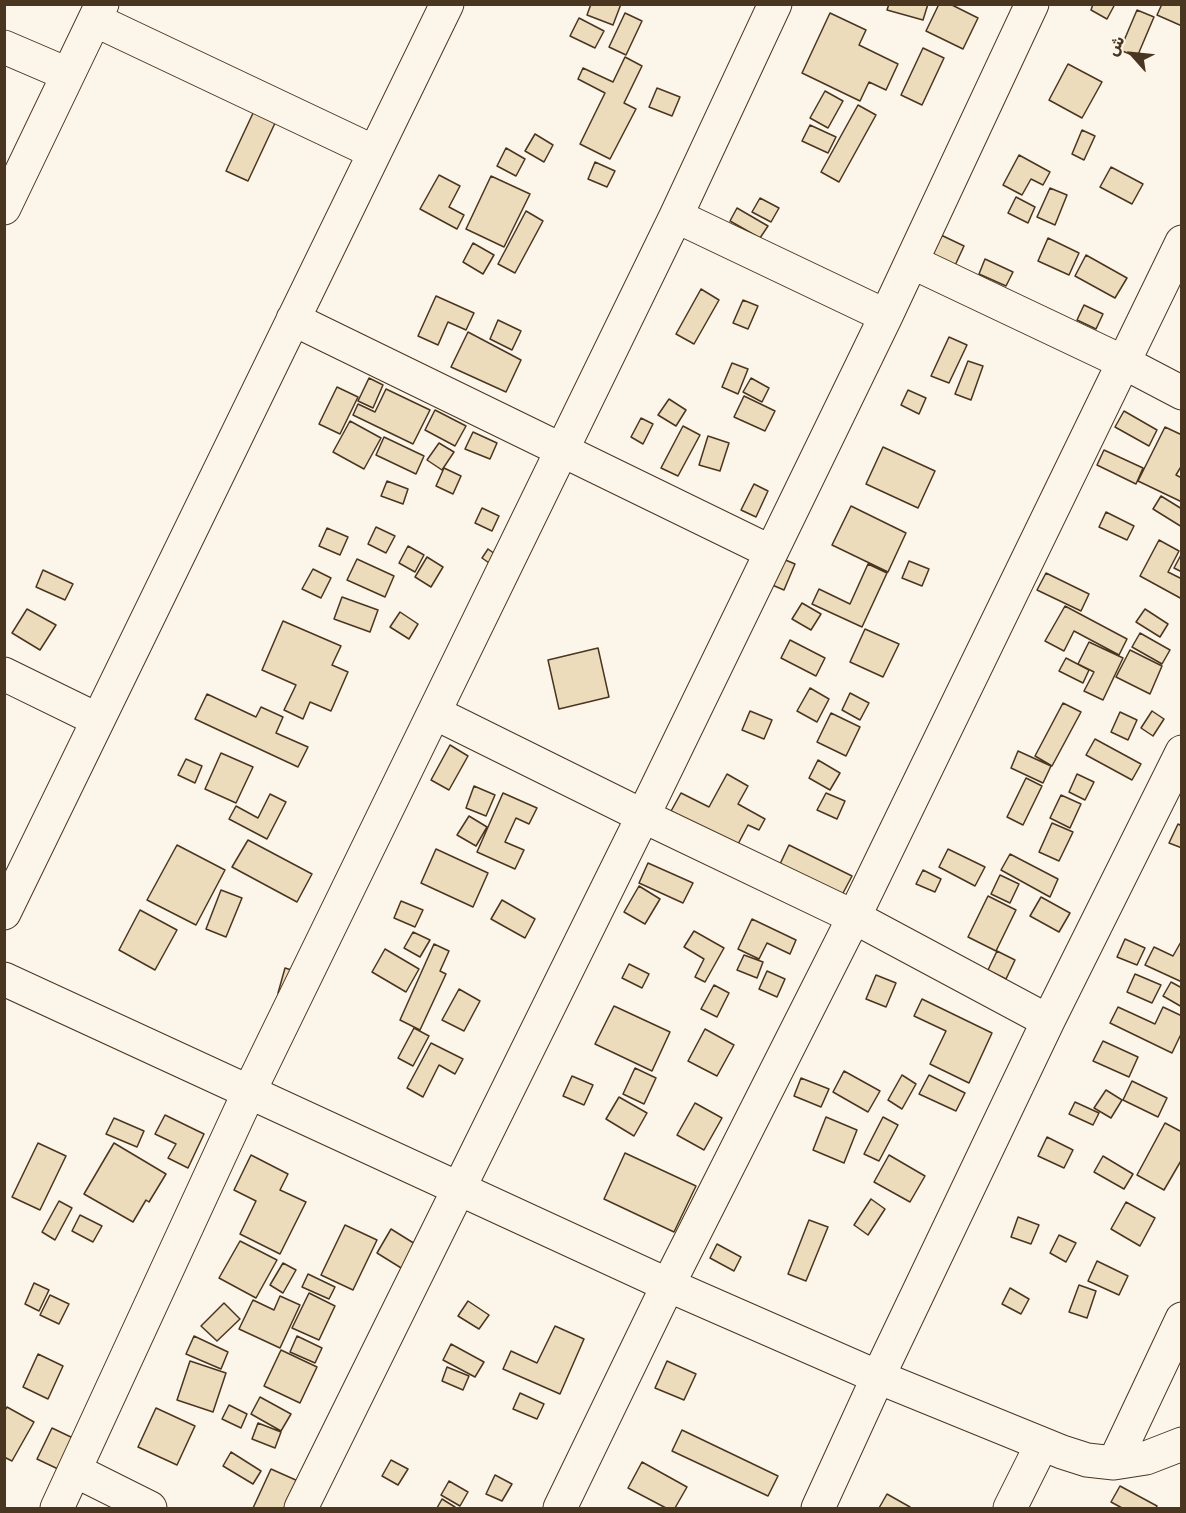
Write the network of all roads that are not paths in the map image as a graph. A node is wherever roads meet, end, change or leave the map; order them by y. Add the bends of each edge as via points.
1 (447, 4) edge
2 (775, 4) edge
3 (1032, 4) edge
4 (98, 12) edge
5 (4, 46) edge
6 (67, 74) junction
7 (374, 152) junction
8 (4, 208) edge
9 (676, 216) junction
10 (1182, 242) edge
11 (912, 262) junction
12 (886, 316) junction
13 (293, 319) junction
14 (1123, 362) junction
15 (1182, 393) edge
16 (563, 450) junction
17 (771, 552) junction
18 (4, 674) edge
19 (435, 713) junction
20 (98, 720) junction
21 (1182, 753) edge
22 (643, 816) junction
23 (4, 913) edge
24 (854, 917) junction
25 (4, 979) edge
26 (1048, 1021) junction
27 (249, 1092) junction
28 (460, 1190) junction
29 (668, 1285) junction
30 (1182, 1319) edge
31 (878, 1377) junction
32 (1042, 1444) junction
33 (1182, 1444) edge
34 (1114, 1463) junction
35 (76, 1471) junction
36 (57, 1509) edge
37 (150, 1509) edge
38 (301, 1509) edge
39 (560, 1509) edge
40 (818, 1509) edge
41 (1010, 1509) edge

1 - 7 street
2 - 9 street
3 - 11 street
4 - 6 street
4 - 7 street
5 - 6 street
6 - 8 street
7 - 13 street
9 - 12 street
9 - 16 street
10 - 14 street
11 - 12 street
11 - 14 street
12 - 17 street
13 - 16 street
13 - 20 street
14 - 15 street
14 - 24 street
16 - 17 street
16 - 19 street
17 - 22 street
18 - 20 street
19 - 22 street
19 - 27 street
20 - 23 street
21 - 26 street
22 - 24 street
22 - 28 street
24 - 26 street
24 - 29 street
25 - 27 street
26 - 31 street
27 - 28 street
27 - 35 street
28 - 29 street
28 - 38 street
29 - 31 street
29 - 39 street
30 - 34 street
31 - 32 street
31 - 40 street
32 - 34 street via 1088,1460
32 - 41 street
33 - 34 street via 1146,1458
35 - 36 street
35 - 37 street

